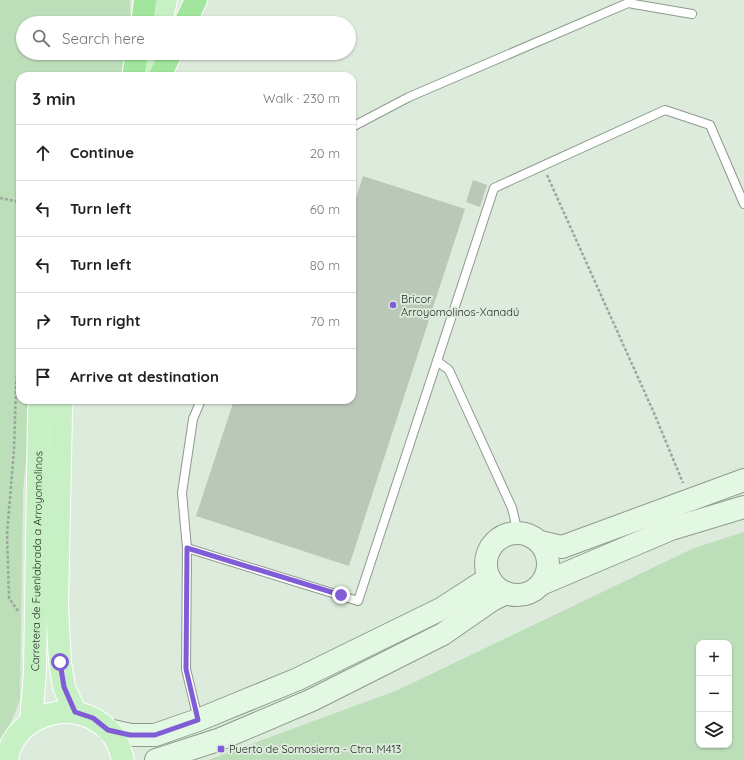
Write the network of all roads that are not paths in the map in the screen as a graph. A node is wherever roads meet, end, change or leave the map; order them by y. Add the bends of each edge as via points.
1 (145, 0) edge
2 (166, 0) edge
3 (196, 0) edge
4 (692, 14) dead end
5 (143, 16) edge
6 (162, 16) edge
7 (188, 16) edge
8 (136, 60) edge
9 (144, 60) edge
10 (151, 60) edge
11 (168, 60) edge
12 (135, 72) edge
13 (136, 72) edge
14 (148, 72) edge
15 (162, 72) edge
16 (356, 125) edge
17 (744, 204) edge
18 (438, 362) junction
19 (41, 404) edge
20 (62, 404) edge
21 (199, 404) edge
22 (744, 480) edge
23 (744, 507) edge
24 (518, 532) junction
25 (540, 542) junction
26 (187, 548) junction
27 (489, 578) junction
28 (541, 584) junction
29 (506, 593) junction
30 (75, 712) junction
31 (198, 720) junction
32 (30, 722) junction
33 (108, 730) junction
34 (7, 760) edge
35 (123, 760) edge
36 (156, 760) edge

1 - 5 highway
2 - 6 main road
3 - 7 highway
4 - 16 lane via 628,3 409,97
8 - 12 highway
9 - 13 main road
10 - 14 main road
11 - 15 highway
17 - 18 lane via 710,125 665,110 494,188
18 - 24 lane via 450,370 512,508
18 - 26 lane via 358,601
19 - 32 main road, Carretera de Fuenlabrada a Arroyomolinos via 35,672
20 - 30 main road, Carretera de Fuenlabrada a Arroyomolinos via 57,607 64,687
21 - 26 lane via 193,419 182,494
22 - 25 street via 582,541 562,547
23 - 28 street via 671,529
24 - 25 street
24 - 27 street via 507,534 490,547 486,557
25 - 28 street via 548,558 546,576
26 - 31 lane via 186,669
27 - 29 street
27 - 31 street via 440,609 298,679
28 - 29 street via 525,594
29 - 36 street via 443,634 312,700 218,740
30 - 32 main road via 59,711
30 - 33 main road via 93,718
31 - 33 street via 155,735 130,735
32 - 34 main road via 12,744
33 - 35 main road via 119,744

